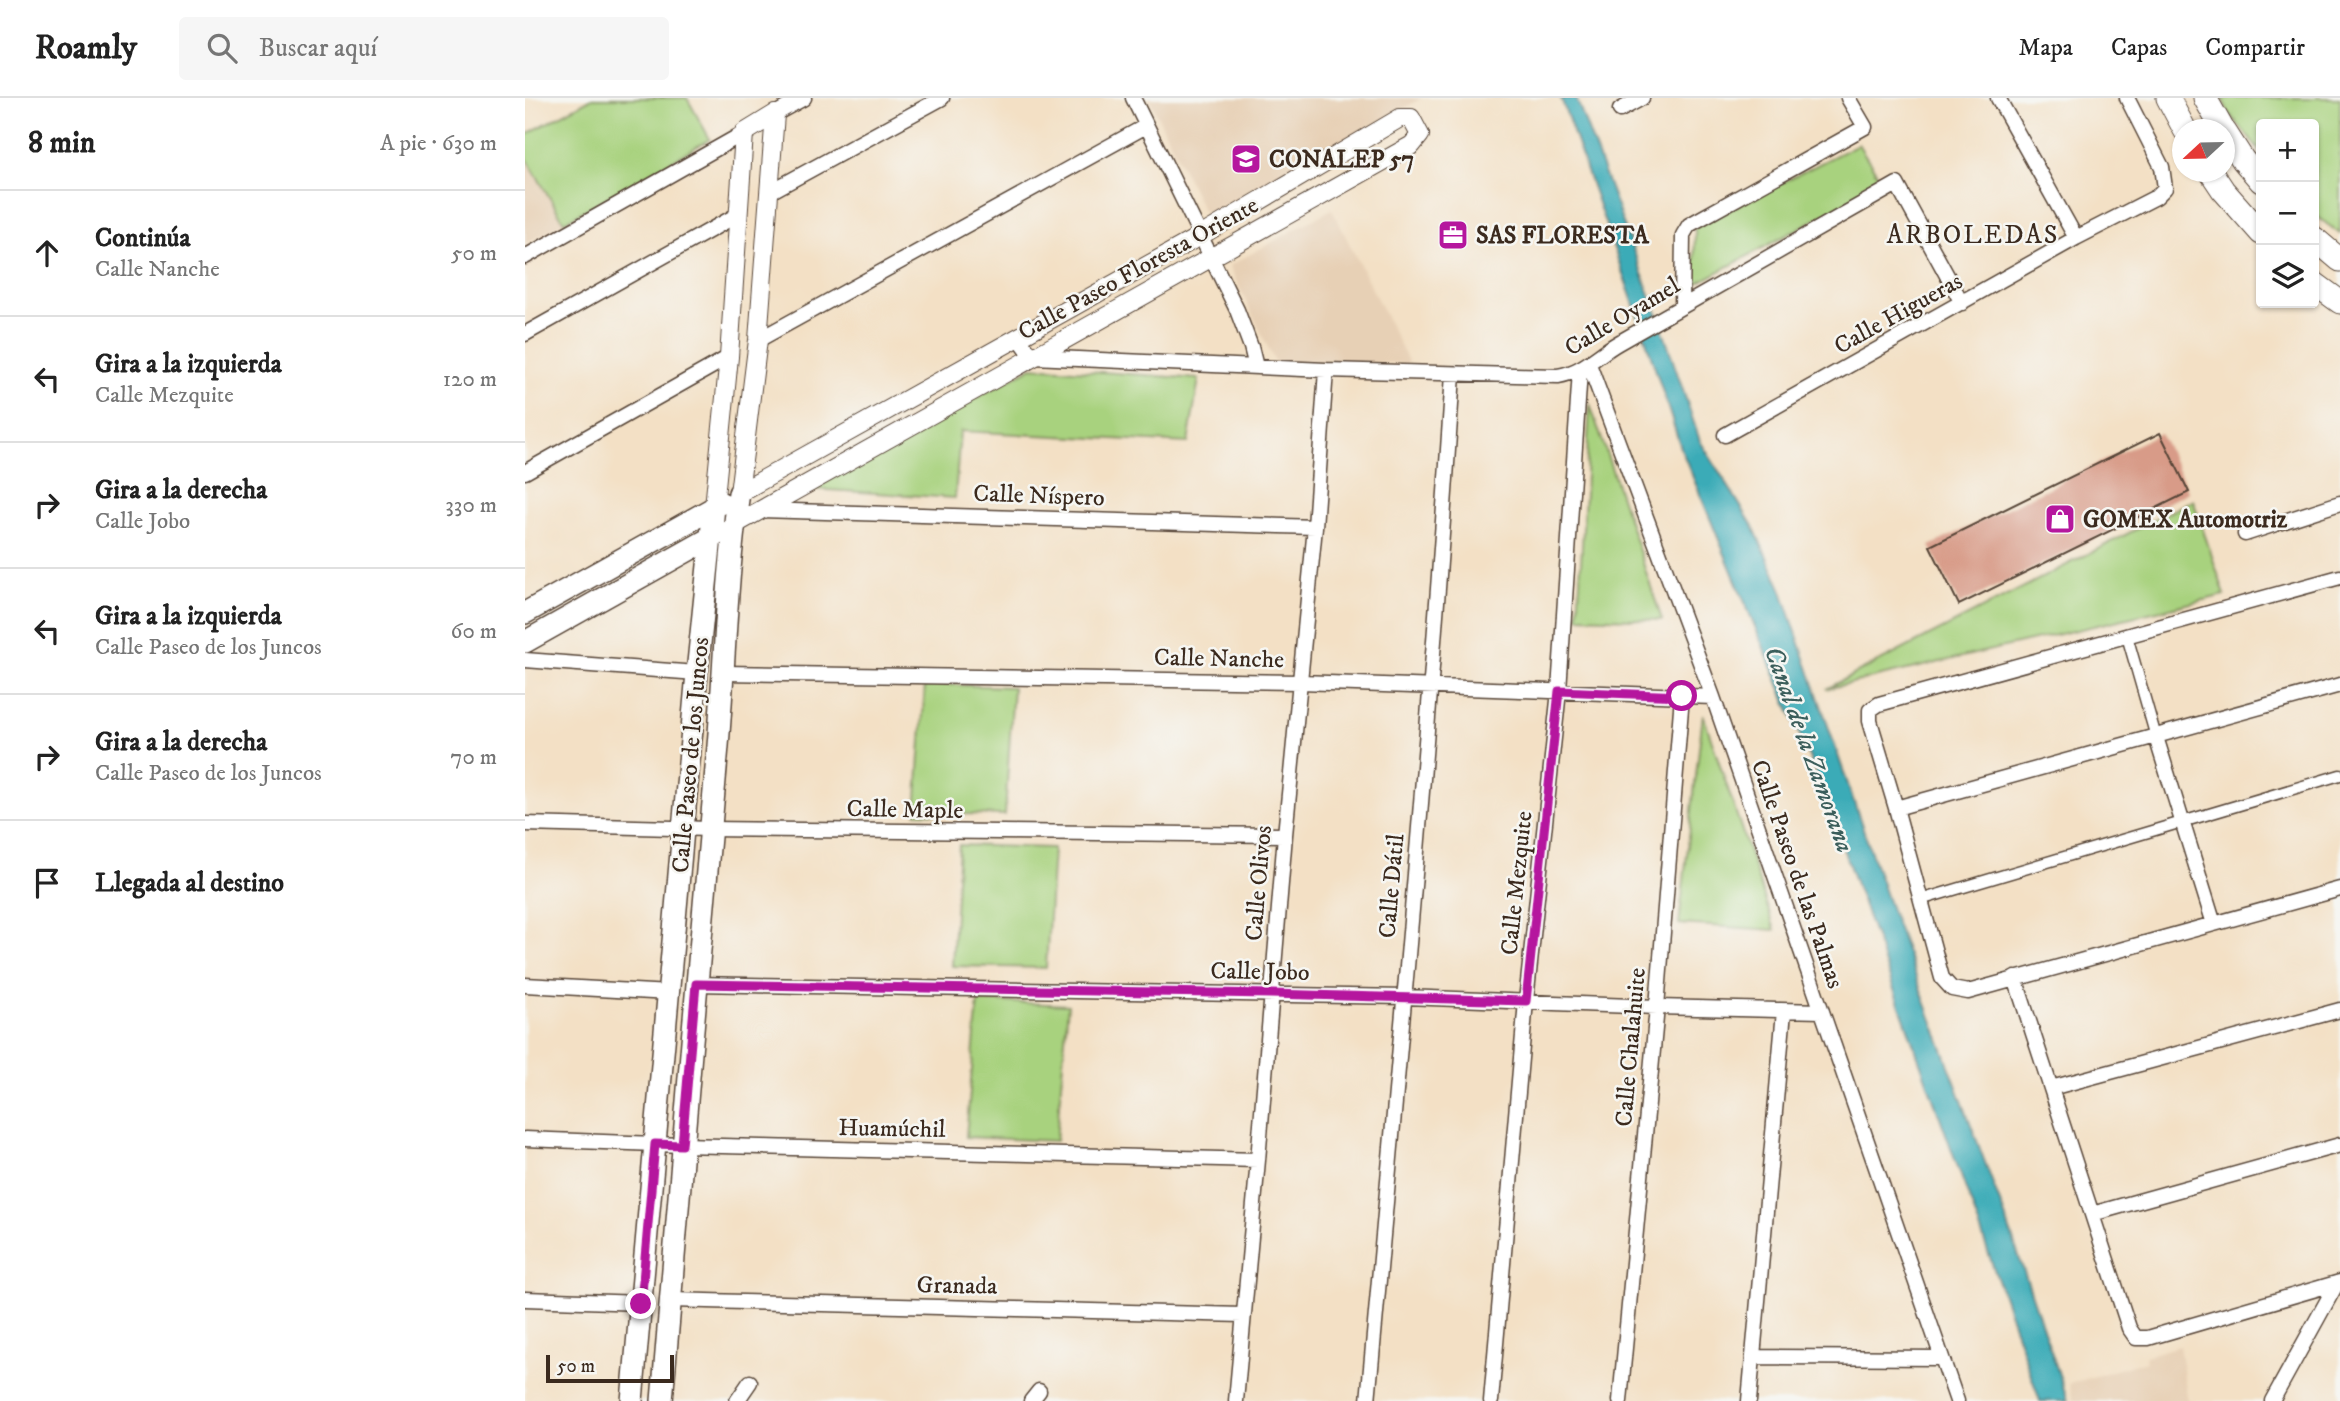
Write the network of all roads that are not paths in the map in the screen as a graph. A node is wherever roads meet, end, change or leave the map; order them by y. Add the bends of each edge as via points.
1 (804, 98) edge
2 (941, 98) edge
3 (1133, 98) edge
4 (1642, 98) edge
5 (1849, 98) edge
6 (1999, 98) edge
7 (2127, 98) edge
8 (2168, 98) edge
9 (2205, 98) edge
10 (1620, 110) dead end
11 (775, 114) junction
12 (2179, 119) edge
13 (2217, 119) edge
14 (1146, 127) junction
15 (744, 133) junction
16 (2235, 148) edge
17 (2256, 175) edge
18 (2218, 182) edge
19 (768, 193) junction
20 (739, 214) junction
21 (2256, 227) edge
22 (1200, 236) junction
23 (2076, 238) junction
24 (2319, 242) edge
25 (525, 257) edge
26 (1211, 258) junction
27 (2340, 260) edge
28 (2319, 287) edge
29 (2340, 302) edge
30 (1962, 303) junction
31 (1682, 306) junction
32 (525, 334) edge
33 (1019, 338) junction
34 (758, 340) junction
35 (729, 357) junction
36 (1033, 357) junction
37 (1256, 367) junction
38 (1585, 367) junction
39 (1326, 370) junction
40 (1453, 374) junction
41 (1725, 435) dead end
42 (525, 472) edge
43 (739, 493) junction
44 (2340, 503) edge
45 (714, 507) junction
46 (761, 510) junction
47 (734, 524) junction
48 (1315, 527) junction
49 (2245, 534) dead end
50 (712, 537) junction
51 (2340, 577) edge
52 (525, 613) edge
53 (2127, 636) junction
54 (525, 642) edge
55 (525, 660) edge
56 (697, 673) junction
57 (724, 673) junction
58 (1301, 682) junction
59 (2340, 685) edge
60 (1430, 687) junction
61 (1559, 691) junction
62 (1682, 696) junction
63 (1713, 697) junction
64 (2156, 737) junction
65 (2340, 775) edge
66 (1896, 807) junction
67 (2183, 823) junction
68 (525, 824) edge
69 (685, 828) junction
70 (710, 829) junction
71 (1285, 835) junction
72 (2340, 889) edge
73 (1920, 900) junction
74 (2214, 924) junction
75 (2015, 978) junction
76 (696, 984) junction
77 (525, 985) edge
78 (670, 993) junction
79 (1271, 994) junction
80 (1405, 997) junction
81 (1526, 1001) junction
82 (1657, 1007) junction
83 (2340, 1010) edge
84 (1784, 1011) junction
85 (1822, 1011) junction
86 (2051, 1088) junction
87 (525, 1139) edge
88 (655, 1144) junction
89 (682, 1145) junction
90 (2340, 1146) edge
91 (1258, 1160) junction
92 (2092, 1214) junction
93 (2338, 1282) edge
94 (525, 1298) edge
95 (670, 1300) junction
96 (641, 1304) junction
97 (1243, 1315) junction
98 (1753, 1357) junction
99 (1942, 1358) junction
100 (750, 1382) dead end
101 (632, 1401) edge
102 (662, 1401) edge
103 (737, 1401) edge
104 (1236, 1401) edge
105 (1368, 1401) edge
106 (1492, 1401) edge
107 (1620, 1401) edge
108 (1749, 1401) edge
109 (1957, 1401) edge
110 (2271, 1401) edge

1 - 11 street
2 - 19 street
3 - 14 street
4 - 10 street
5 - 31 street via 1865,127 1689,225 1683,235
6 - 23 street
7 - 23 street, Calle Higueras via 2162,167 2165,188
8 - 12 main road
9 - 13 main road
11 - 15 street
11 - 19 street, Calle Paseo de los Juncos
14 - 22 street
14 - 34 street
15 - 20 street, Calle Paseo de los Juncos
15 - 25 street
16 - 17 main road
18 - 21 main road
19 - 34 street, Calle Paseo de los Juncos
20 - 32 street
20 - 35 street, Calle Paseo de los Juncos
22 - 26 street
22 - 26 street, Calle Paseo Floresta Oriente via 1400,118 1411,118 1420,135 1412,145
22 - 33 street, Calle Paseo Floresta Oriente
23 - 30 street, Calle Higueras
24 - 27 main road
26 - 36 street, Calle Paseo Floresta Oriente
26 - 37 street via 1237,310
28 - 29 main road
30 - 31 street, Calle Oyamel via 1897,184
30 - 41 street, Calle Higueras
31 - 38 street, Calle Oyamel
33 - 36 street
33 - 43 street, Calle Paseo Floresta Oriente
34 - 43 street, Calle Paseo de los Juncos
35 - 42 street
35 - 45 street, Calle Paseo de los Juncos
36 - 37 street, Calle Oyamel
36 - 46 street, Calle Paseo Floresta Oriente
37 - 39 street, Calle Oyamel
38 - 40 street, Calle Oyamel via 1558,376
38 - 61 street, Calle Mezquite
38 - 63 street, Calle Paseo de las Palmas
39 - 40 street, Calle Oyamel
39 - 48 street, Calle Olivos
40 - 60 street, Calle Dátil
43 - 45 main road, Calle Paseo Floresta Oriente
43 - 47 main road, Calle Paseo de los Juncos
44 - 49 street
45 - 50 main road, Calle Paseo de los Juncos
45 - 52 main road, Calle Paseo Floresta Oriente
46 - 47 street, Calle Paseo Floresta Oriente
46 - 48 street, Calle Níspero
47 - 50 main road, Calle Paseo Floresta Oriente
47 - 57 main road, Calle Paseo de los Juncos
48 - 58 street, Calle Olivos
50 - 54 main road, Calle Paseo Floresta Oriente
50 - 56 main road, Calle Paseo de los Juncos
51 - 53 street
53 - 64 street
53 - 66 street via 1878,704 1870,710 1870,721
55 - 56 street
56 - 69 main road, Calle Paseo de los Juncos
57 - 58 street, Calle Nanche
57 - 70 main road, Calle Paseo de los Juncos
58 - 60 street, Calle Nanche
58 - 71 street, Calle Olivos
59 - 64 street
60 - 61 street, Calle Nanche
60 - 80 street, Calle Dátil
61 - 62 street, Calle Nanche
61 - 81 street, Calle Mezquite
62 - 63 street, Calle Nanche
62 - 82 street, Calle Chalahuite
63 - 85 street, Calle Paseo de las Palmas
64 - 66 street
64 - 67 street
65 - 67 street
66 - 73 street
67 - 73 street
67 - 74 street
68 - 69 street, Calle Maple
69 - 70 street, Calle Maple
69 - 78 main road, Calle Paseo de los Juncos
70 - 71 street, Calle Maple
70 - 76 main road, Calle Paseo de los Juncos
71 - 79 street, Calle Olivos
72 - 74 street
73 - 75 street via 1942,978 1952,989 1968,992
74 - 75 street
75 - 86 street
76 - 79 street, Calle Jobo
76 - 89 main road, Calle Paseo de los Juncos
77 - 78 street
78 - 88 main road, Calle Paseo de los Juncos
79 - 80 street, Calle Jobo
79 - 91 street, Calle Olivos
80 - 81 street, Calle Jobo
80 - 105 street, Calle Dátil
81 - 82 street, Calle Jobo
81 - 106 street, Calle Mezquite
82 - 84 street, Calle Jobo
82 - 107 street, Calle Chalahuite
83 - 86 street
84 - 85 street, Calle Jobo
84 - 98 street
85 - 99 street, Calle Paseo de las Palmas
86 - 92 street
87 - 88 street, Huamúchil
88 - 89 street, Huamúchil
88 - 96 main road, Calle Paseo de los Juncos
89 - 91 street, Huamúchil
89 - 95 main road, Calle Paseo de los Juncos
90 - 92 street
91 - 97 street, Calle Olivos
92 - 93 street via 2136,1338
93 - 110 street
94 - 96 street
95 - 97 street, Granada
95 - 102 main road, Calle Paseo de los Juncos
96 - 101 main road, Calle Paseo de los Juncos
97 - 104 street, Calle Olivos
98 - 99 street
98 - 108 street
99 - 109 street, Calle Paseo de las Palmas
100 - 103 street

